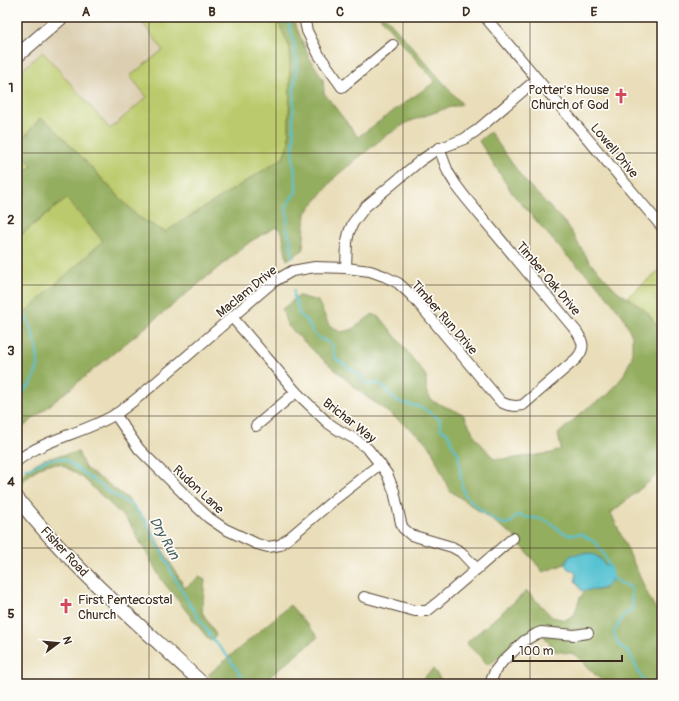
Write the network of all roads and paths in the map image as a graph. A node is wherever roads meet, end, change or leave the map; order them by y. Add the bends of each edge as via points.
1 (62, 17) edge
2 (304, 17) edge
3 (485, 17) edge
4 (393, 45) dead end
5 (17, 56) edge
6 (537, 79) junction
7 (439, 148) junction
8 (662, 227) edge
9 (346, 268) junction
10 (232, 317) junction
11 (296, 392) junction
12 (511, 406) joint
13 (115, 414) junction
14 (256, 426) dead end
15 (17, 461) edge
16 (380, 464) junction
17 (17, 498) edge
18 (512, 538) dead end
19 (477, 569) junction
20 (364, 597) dead end
21 (588, 633) dead end
22 (490, 683) edge
23 (203, 684) edge

1 - 5 main road
2 - 4 street via 307,31 319,55 342,87
3 - 6 street, Lowell Drive
6 - 7 street via 476,131 464,139
6 - 8 street, Lowell Drive
7 - 9 street via 420,161 359,214 349,232
7 - 12 street, Timber Oak Drive via 456,185 577,332 583,345 576,359 523,405
9 - 10 street, Maclam Drive via 315,267 292,271 273,282
9 - 12 street, Timber Run Drive via 370,271 398,283 419,304 501,402
10 - 11 street, Brichar Way
10 - 13 street, Maclam Drive
11 - 14 street
11 - 16 street, Brichar Way via 328,424 368,449
13 - 15 street, Maclam Drive via 33,449
13 - 16 street, Rudon Lane via 140,449 209,518 231,532 268,547 280,545
16 - 19 street, Brichar Way via 394,491 403,528 411,535 452,547 461,552
17 - 23 main road, Fisher Road via 103,592
18 - 19 street
19 - 20 street via 427,611 415,611
21 - 22 street via 536,634 524,641 503,661

